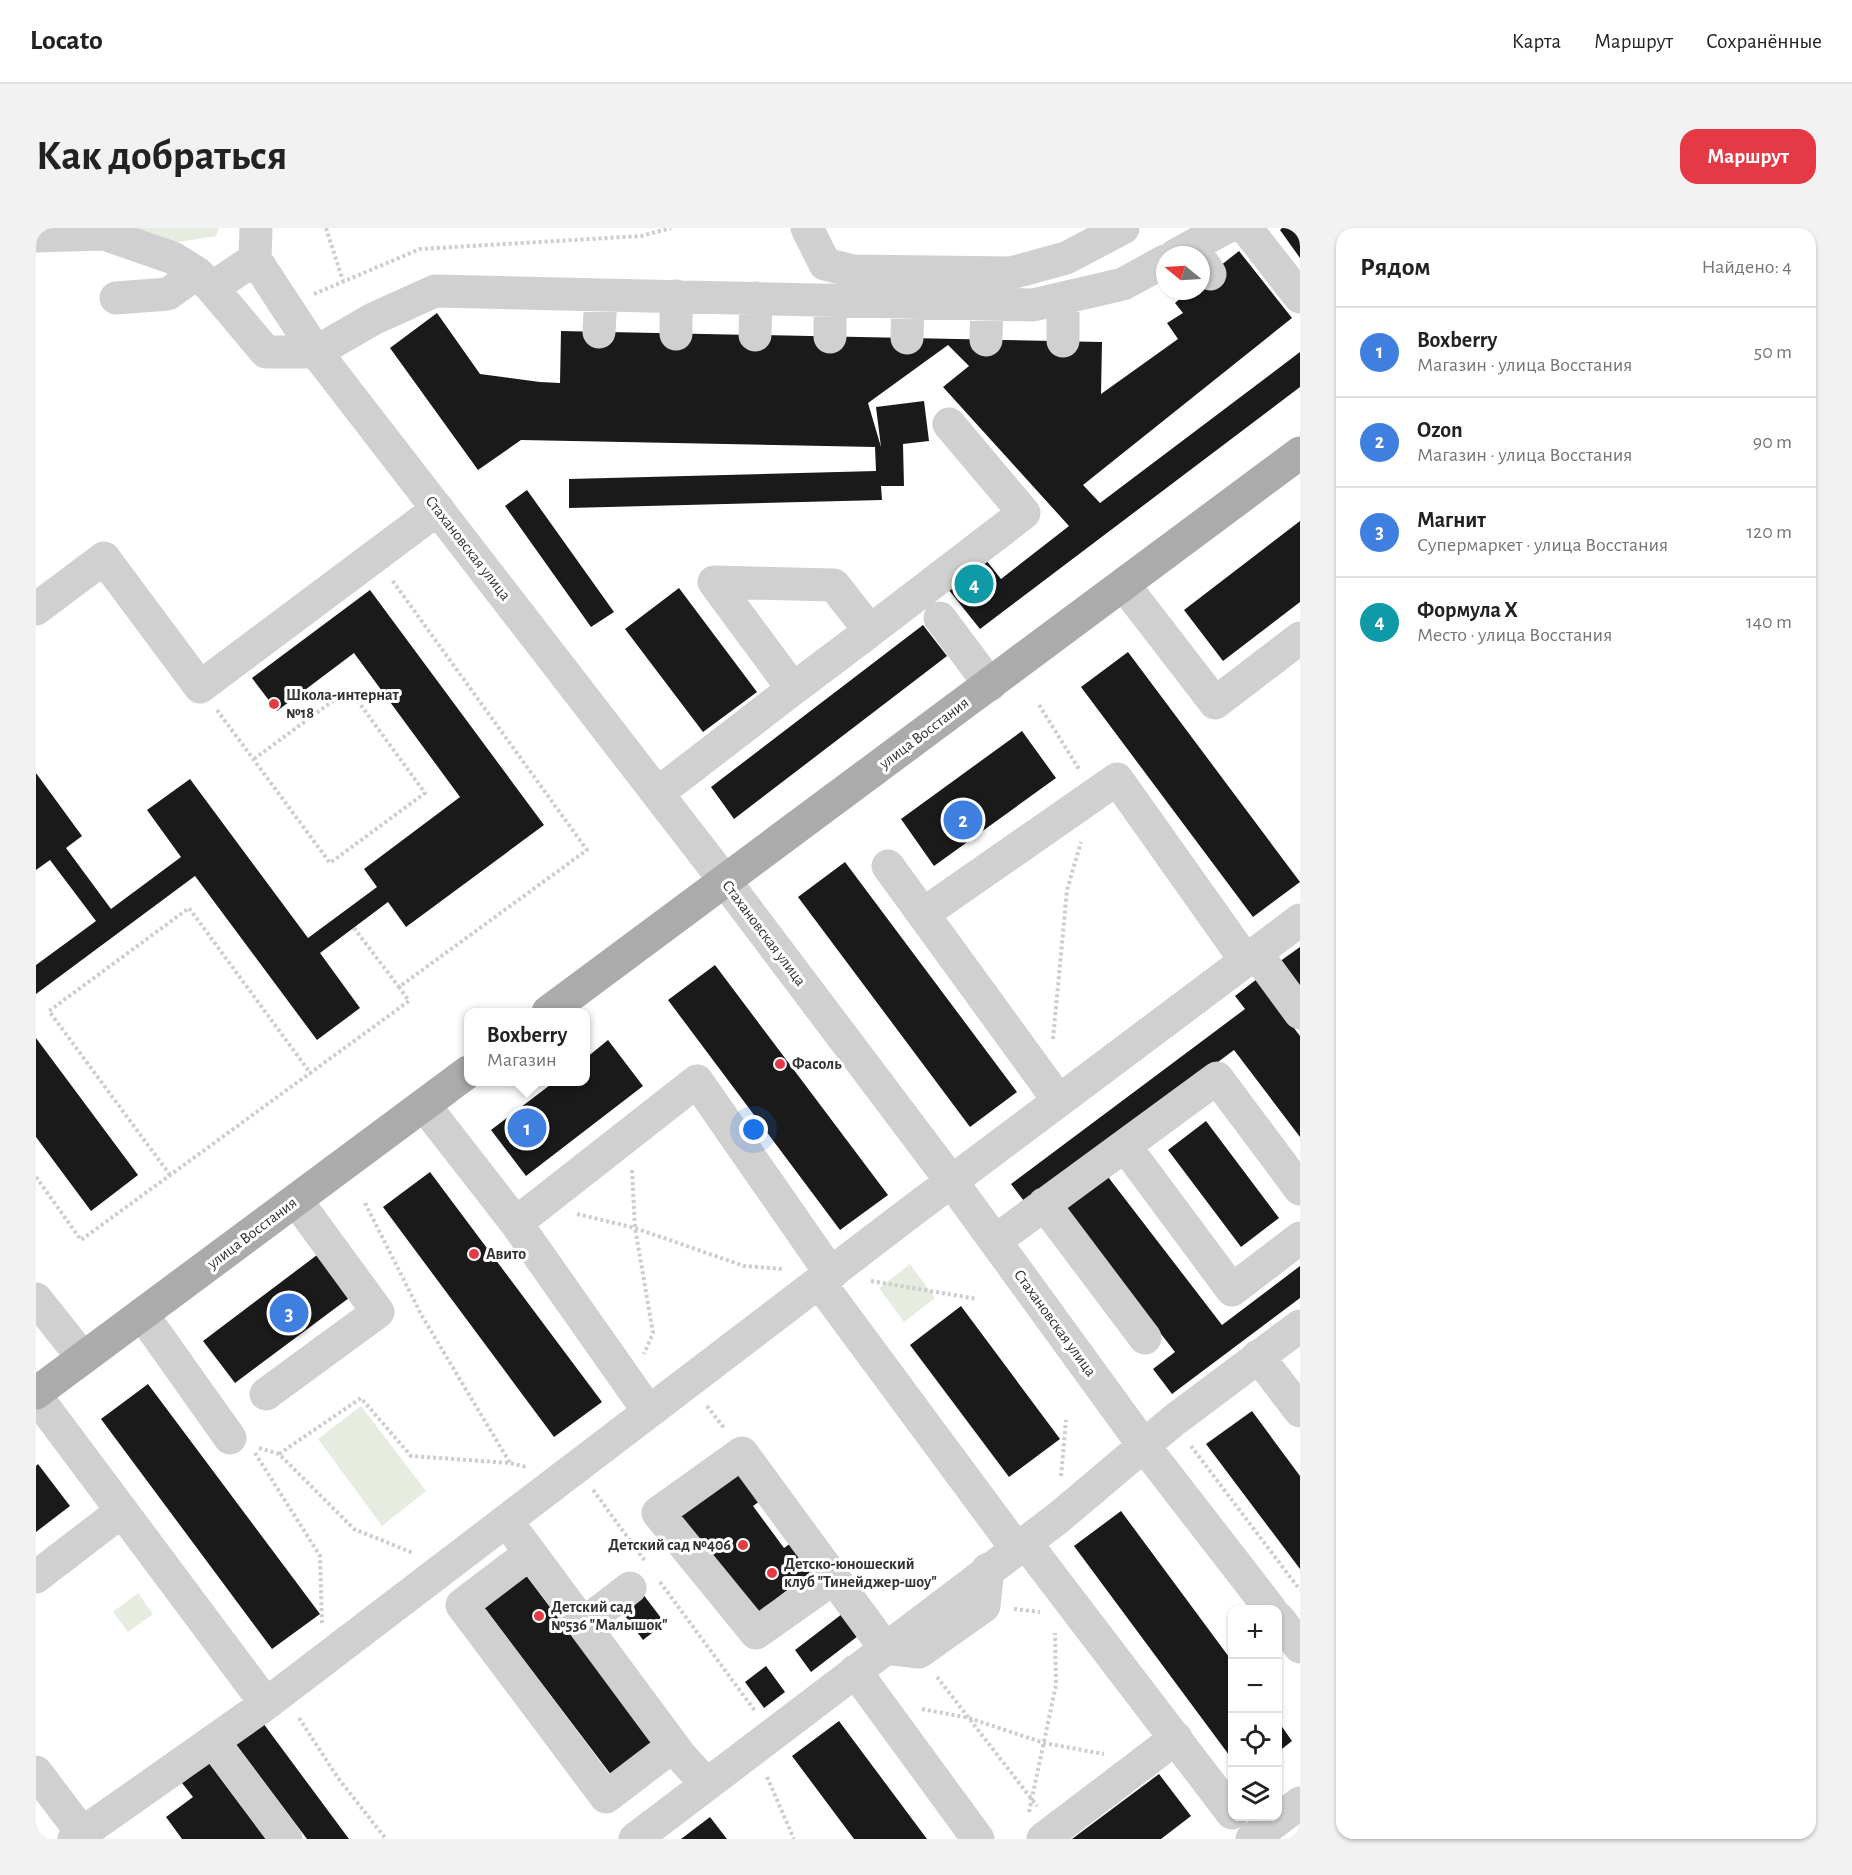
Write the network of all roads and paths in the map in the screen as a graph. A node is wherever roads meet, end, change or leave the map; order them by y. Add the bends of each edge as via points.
1 (326, 228) edge
2 (671, 228) edge
3 (807, 228) edge
4 (1124, 228) edge
5 (1225, 228) edge
6 (1246, 228) edge
7 (36, 236) edge
8 (255, 243) edge
9 (1205, 246) edge
10 (1156, 272) edge
11 (205, 281) junction
12 (343, 281) junction
13 (601, 295) junction
14 (676, 296) junction
15 (1300, 297) edge
16 (116, 298) dead end
17 (756, 298) junction
18 (1063, 298) junction
19 (830, 300) junction
20 (908, 302) junction
21 (987, 304) junction
22 (286, 307) junction
23 (599, 332) dead end
24 (676, 334) dead end
25 (755, 335) dead end
26 (830, 337) dead end
27 (907, 338) dead end
28 (986, 340) dead end
29 (1063, 341) dead end
30 (316, 352) junction
31 (949, 424) dead end
32 (1300, 453) edge
33 (438, 509) junction
34 (375, 557) junction
35 (1124, 585) junction
36 (36, 609) edge
37 (940, 618) dead end
38 (870, 631) junction
39 (1300, 638) edge
40 (990, 685) junction
41 (200, 687) junction
42 (792, 689) junction
43 (1039, 705) dead end
44 (254, 759) junction
45 (658, 793) junction
46 (1095, 794) junction
47 (888, 866) dead end
48 (725, 881) junction
49 (923, 914) junction
50 (1300, 920) edge
51 (354, 928) dead end
52 (1251, 957) junction
53 (399, 987) junction
54 (553, 1008) edge
55 (1300, 1013) edge
56 (1053, 1041) dead end
57 (310, 1074) junction
58 (464, 1075) edge
59 (1059, 1101) junction
60 (424, 1105) junction
61 (1125, 1146) junction
62 (170, 1175) junction
63 (36, 1177) edge
64 (952, 1182) junction
65 (1300, 1189) edge
66 (296, 1200) junction
67 (365, 1203) dead end
68 (1044, 1204) junction
69 (528, 1214) junction
70 (1300, 1238) edge
71 (995, 1241) junction
72 (825, 1278) junction
73 (36, 1299) edge
74 (977, 1299) dead end
75 (142, 1314) junction
76 (1300, 1326) edge
77 (1145, 1338) dead end
78 (1258, 1356) junction
79 (83, 1358) junction
80 (689, 1382) junction
81 (266, 1394) dead end
82 (36, 1395) edge
83 (1300, 1411) edge
84 (649, 1412) junction
85 (1066, 1420) dead end
86 (1173, 1421) junction
87 (230, 1438) dead end
88 (1144, 1446) junction
89 (742, 1453) junction
90 (279, 1454) junction
91 (510, 1462) junction
92 (527, 1467) dead end
93 (122, 1511) junction
94 (1058, 1518) junction
95 (506, 1521) junction
96 (1020, 1545) junction
97 (414, 1553) dead end
98 (530, 1554) junction
99 (36, 1577) edge
100 (834, 1578) junction
101 (630, 1588) dead end
102 (1300, 1590) edge
103 (1267, 1605) edge
104 (1282, 1623) edge
105 (583, 1624) junction
106 (1054, 1626) dead end
107 (1300, 1647) edge
108 (885, 1648) junction
109 (321, 1662) junction
110 (855, 1671) junction
111 (274, 1698) junction
112 (876, 1700) junction
113 (969, 1718) junction
114 (1176, 1738) junction
115 (213, 1741) junction
116 (1044, 1743) junction
117 (673, 1746) junction
118 (755, 1748) junction
119 (1144, 1762) junction
120 (36, 1772) edge
121 (1015, 1778) dead end
122 (706, 1784) junction
123 (1300, 1803) edge
124 (1228, 1806) edge
125 (1239, 1821) edge
126 (1035, 1829) edge
127 (78, 1836) edge
128 (286, 1839) edge
129 (386, 1839) edge
130 (635, 1839) edge
131 (794, 1839) edge
132 (978, 1839) edge
133 (1252, 1839) edge

1 - 12 path
2 - 12 path via 641,236 420,249
3 - 4 street via 825,264 853,271 1011,273 1066,258
5 - 9 street
6 - 15 street
7 - 11 street via 104,234 173,258
8 - 11 street
8 - 22 street, Стахановская улица
10 - 18 street
11 - 16 street via 168,294
11 - 30 street via 266,352
12 - 22 path
13 - 14 street
13 - 23 street
13 - 30 street via 435,291 372,319
14 - 17 street
14 - 24 street
17 - 19 street
17 - 25 street
18 - 21 street via 1033,305
18 - 29 street
19 - 20 street
19 - 26 street
20 - 21 street
20 - 27 street
21 - 28 street
22 - 30 street, Стахановская улица
30 - 33 street, Стахановская улица
31 - 38 street via 1024,513
32 - 35 main road, улица Восстания
33 - 34 street
33 - 45 street, Стахановская улица
34 - 41 street
34 - 53 path via 587,850
35 - 39 street via 1215,703
35 - 40 main road, улица Восстания
36 - 41 street via 104,558
37 - 40 street
38 - 42 street
38 - 42 street via 834,585 714,582
40 - 48 main road, улица Восстания
41 - 44 path
42 - 45 street
43 - 46 path
44 - 44 path via 330,863 425,793 349,689
45 - 48 street, Стахановская улица
46 - 49 street
46 - 52 street via 1117,779
46 - 56 path via 1067,891
47 - 49 street
48 - 54 main road, улица Восстания
48 - 64 street, Стахановская улица
49 - 59 street
50 - 52 street
51 - 53 path
52 - 55 street
52 - 59 street
53 - 57 path via 409,1001
57 - 62 path
57 - 62 path via 189,908 50,1011
58 - 60 main road, улица Восстания
59 - 64 street
60 - 66 main road, улица Восстания
60 - 69 street
61 - 65 street via 1217,1078
61 - 68 street
61 - 70 street via 1232,1290
62 - 63 path via 81,1240
64 - 71 street, Стахановская улица
64 - 72 street
66 - 75 main road, улица Восстания
66 - 81 street via 378,1311
67 - 91 path via 422,1316
68 - 71 street
68 - 77 street
69 - 72 path via 635,1228 744,1266
69 - 72 street via 697,1081
69 - 84 street
71 - 88 street, Стахановская улица
72 - 74 path
72 - 80 street
72 - 96 street
73 - 79 street
75 - 79 main road, улица Восстания
75 - 87 street
76 - 78 street
78 - 83 street
78 - 86 street
79 - 82 main road, улица Восстания
80 - 84 street
80 - 89 path
82 - 93 street
84 - 95 street
85 - 94 path
86 - 88 street
86 - 102 path
88 - 94 street
88 - 103 street, Стахановская улица
89 - 100 street
89 - 100 street via 658,1513 756,1633
90 - 91 path via 361,1398 411,1456
90 - 97 path via 354,1529
90 - 109 path via 249,1444 321,1556
91 - 92 path
93 - 99 street
93 - 111 street
94 - 96 street
95 - 98 street
95 - 109 street
96 - 108 street
96 - 114 street
98 - 105 street
98 - 117 street via 462,1605 606,1797
100 - 108 street
101 - 105 street
104 - 107 street
105 - 117 street
106 - 116 path via 1056,1685
108 - 110 street
109 - 111 street
110 - 112 street
110 - 118 street
111 - 115 street
111 - 129 path
112 - 113 path
112 - 132 street
113 - 116 path
113 - 121 path
114 - 119 street
114 - 124 street
115 - 127 street
115 - 128 street
116 - 119 path
116 - 126 path
117 - 122 street
118 - 122 street
118 - 131 path
119 - 126 street
120 - 127 street
122 - 130 street
123 - 133 street
125 - 133 street

